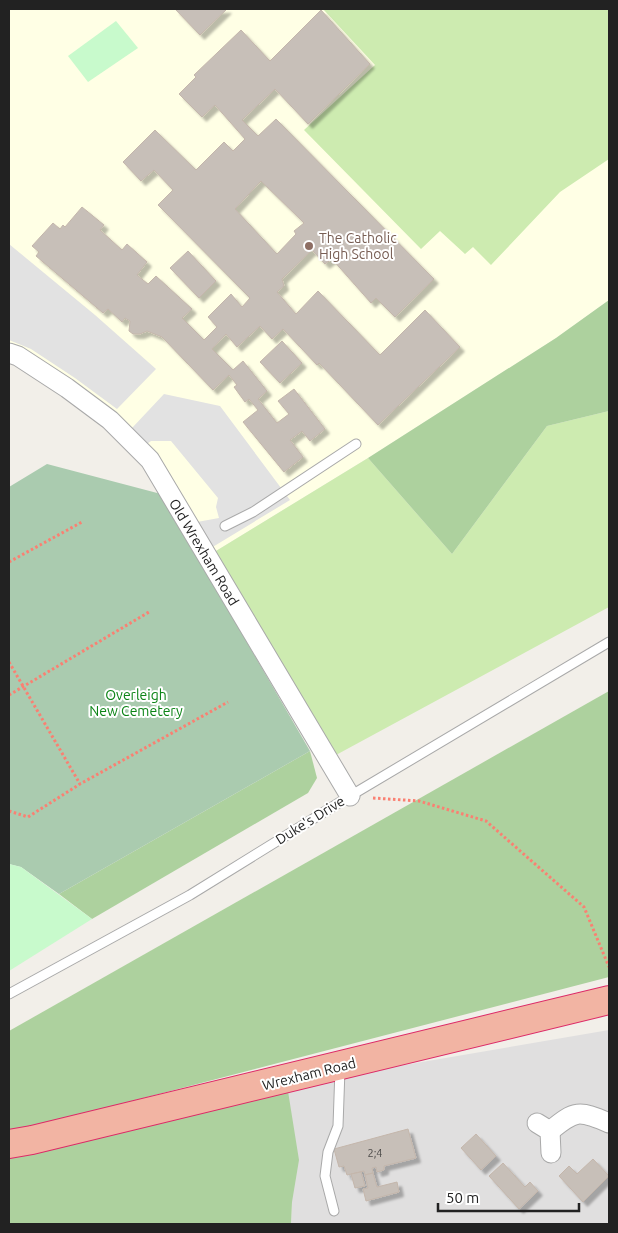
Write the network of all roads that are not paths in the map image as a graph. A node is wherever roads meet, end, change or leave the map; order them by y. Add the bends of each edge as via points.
1 (9, 353) edge
2 (356, 444) dead end
3 (225, 526) dead end
4 (609, 642) edge
5 (350, 796) junction
6 (9, 994) edge
7 (609, 1000) edge
8 (340, 1066) junction
9 (609, 1123) edge
10 (9, 1144) edge
11 (551, 1153) dead end
12 (334, 1211) dead end

1 - 5 street, Old Wrexham Road via 103,414 150,460
2 - 3 lane via 253,512
4 - 5 lane, Duke's Drive
5 - 6 lane, Duke's Drive via 190,894
7 - 8 highway, Wrexham Road
8 - 10 highway, Wrexham Road
8 - 12 lane via 338,1126 328,1152 325,1176
9 - 11 street via 582,1113 544,1127

